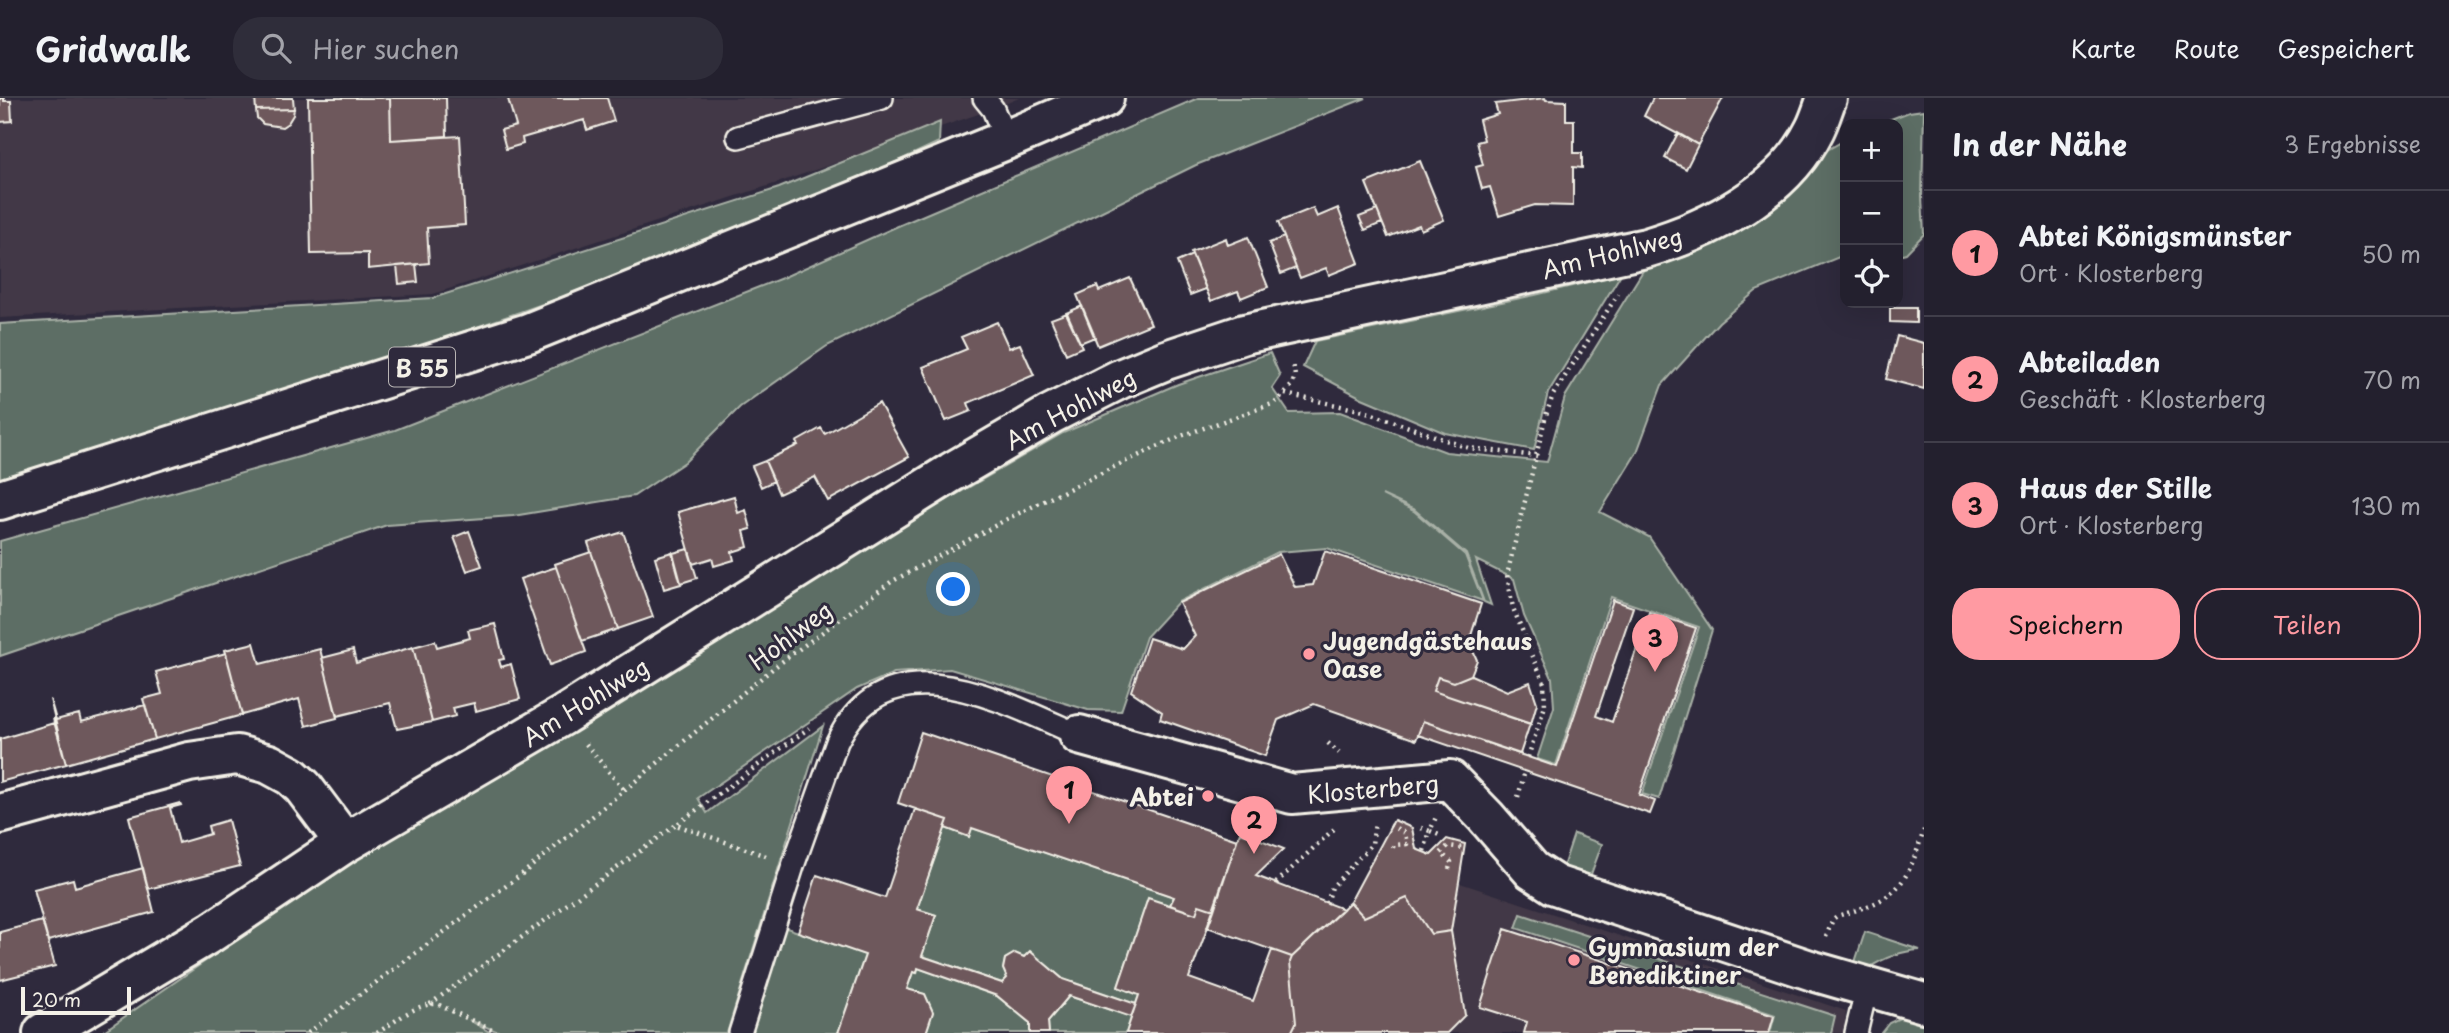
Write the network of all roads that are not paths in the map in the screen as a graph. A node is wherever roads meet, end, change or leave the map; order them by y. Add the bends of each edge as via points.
1 (882, 98) edge
2 (1104, 98) edge
3 (1827, 98) edge
4 (994, 111) edge
5 (738, 137) dead end
6 (0, 500) edge
7 (1079, 735) joint
8 (0, 814) edge
9 (345, 843) junction
10 (1867, 986) junction
11 (1924, 1003) edge
12 (43, 1033) edge
13 (740, 1033) edge
14 (1856, 1033) edge

1 - 5 lane
2 - 4 street, B 55
3 - 9 street, Am Hohlweg via 1815,129 1790,164 1740,208 1706,227 1646,248 1244,334 1140,370 1051,414 564,715
4 - 6 street, B 55 via 528,333
7 - 10 street, Klosterberg via 1292,794 1450,780 1531,870 1555,885
7 - 13 lane via 985,695 953,687 905,685 882,692 862,707 837,742
8 - 9 street via 189,762 237,755 291,776
9 - 12 street, Am Hohlweg via 212,932
10 - 11 street, Klosterberg
10 - 14 lane

